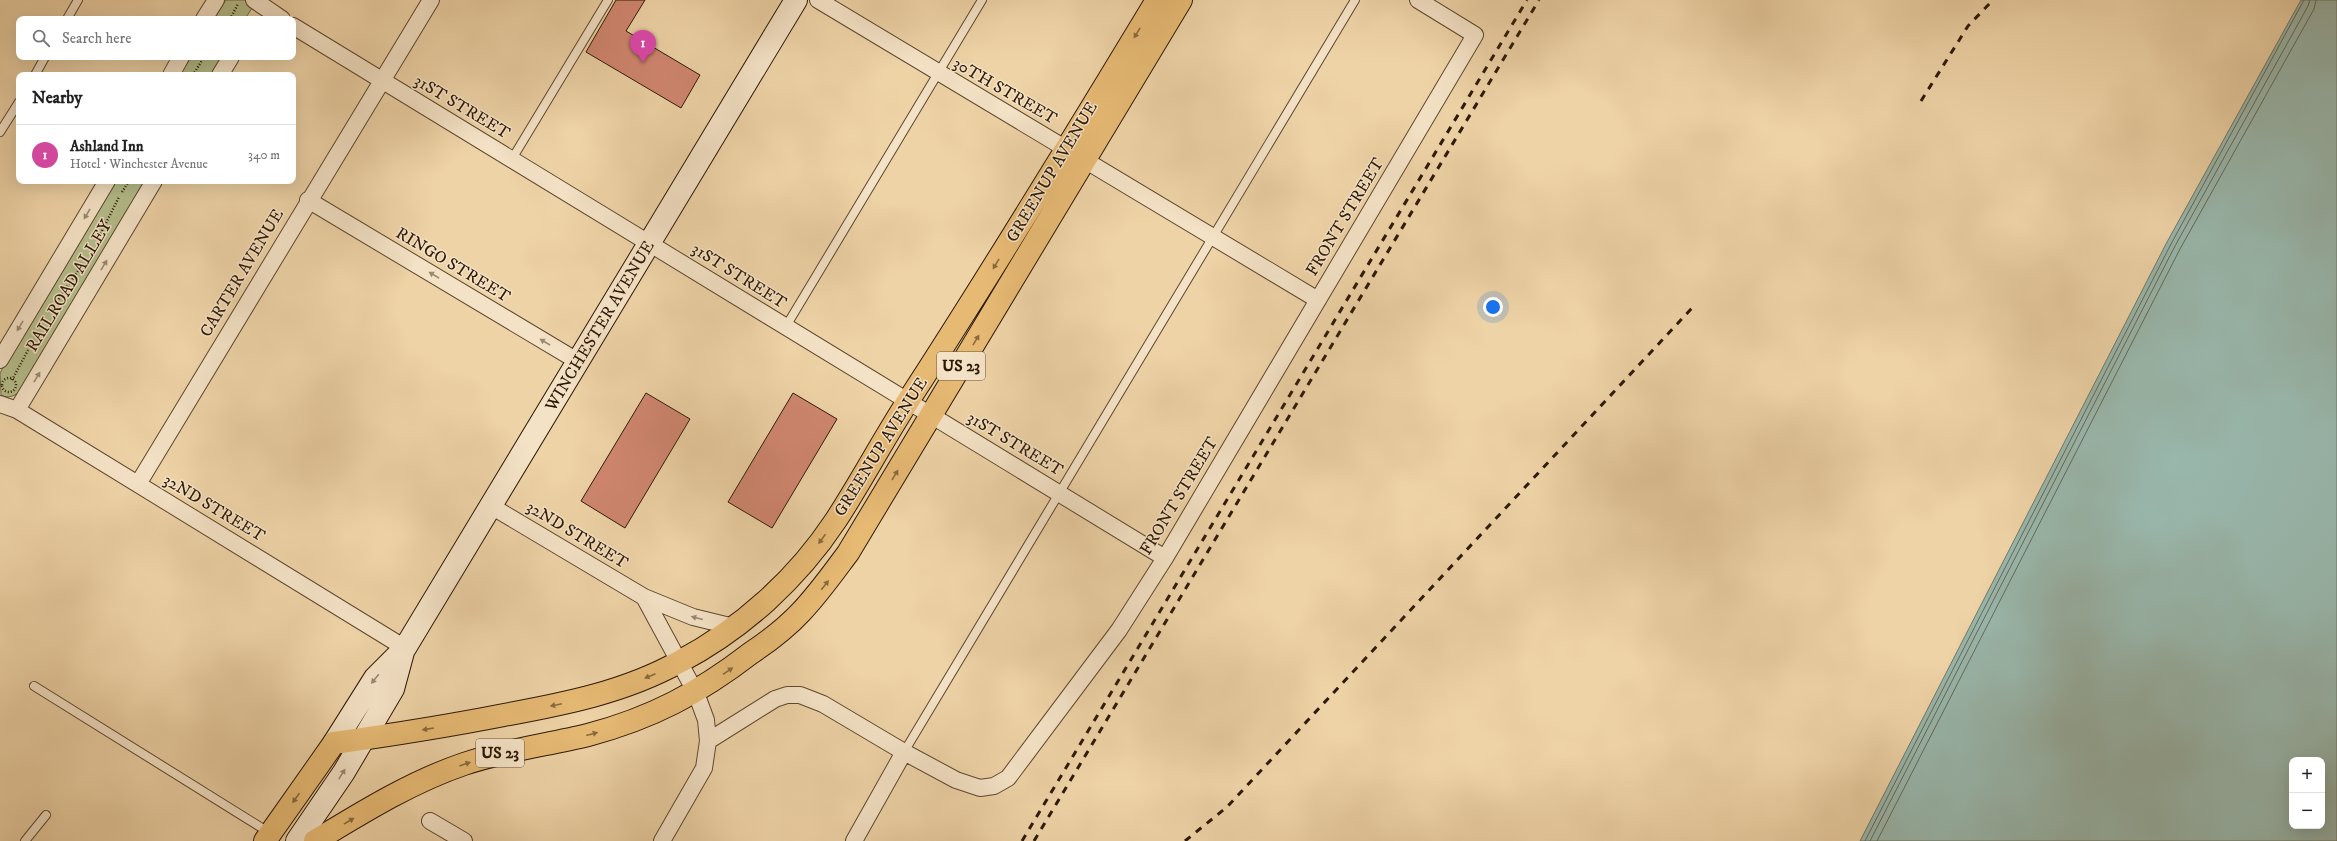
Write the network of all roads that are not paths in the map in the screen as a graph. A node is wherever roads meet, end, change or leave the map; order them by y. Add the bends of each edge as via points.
1 (78, 0) edge
2 (216, 0) edge
3 (431, 0) edge
4 (608, 0) edge
5 (796, 0) edge
6 (818, 0) edge
7 (982, 0) edge
8 (1157, 0) edge
9 (1181, 0) edge
10 (1355, 0) edge
11 (1418, 0) edge
12 (259, 6) edge
13 (69, 16) edge
14 (206, 16) edge
15 (277, 16) edge
16 (296, 28) edge
17 (43, 60) edge
18 (179, 60) edge
19 (229, 60) edge
20 (37, 72) edge
21 (173, 72) edge
22 (222, 72) edge
23 (938, 73) junction
24 (382, 82) junction
25 (16, 107) edge
26 (0, 132) edge
27 (1066, 149) junction
28 (512, 159) junction
29 (1085, 160) junction
30 (105, 184) edge
31 (152, 184) edge
32 (308, 200) junction
33 (1212, 238) junction
34 (650, 244) junction
35 (1318, 300) junction
36 (785, 328) junction
37 (0, 360) edge
38 (579, 362) junction
39 (908, 401) junction
40 (0, 404) edge
41 (16, 410) junction
42 (931, 415) junction
43 (138, 484) junction
44 (1060, 493) junction
45 (491, 506) junction
46 (1165, 558) junction
47 (644, 597) junction
48 (734, 627) junction
49 (404, 650) junction
50 (679, 662) junction
51 (34, 686) dead end
52 (696, 693) junction
53 (364, 739) junction
54 (708, 742) junction
55 (334, 743) junction
56 (904, 752) junction
57 (46, 815) dead end
58 (430, 821) dead end
59 (268, 837) edge
60 (25, 841) edge
61 (297, 841) edge
62 (316, 841) edge
63 (464, 841) edge
64 (662, 841) edge
65 (854, 841) edge

1 - 13 lane
2 - 14 street
3 - 24 street, CARTER AVENUE
4 - 28 lane
5 - 34 main road, WINCHESTER AVENUE
6 - 23 street, 30TH STREET
7 - 23 lane
8 -> 27 highway, GREENUP AVENUE / US 23
9 - 29 highway, GREENUP AVENUE / US 23
10 - 33 lane
11 - 35 street, FRONT STREET via 1475,35
12 - 15 street
16 - 24 street, 31ST STREET
17 - 20 lane
18 - 21 street
19 - 22 street
23 - 27 street, 30TH STREET
23 - 36 lane
24 - 28 street, 31ST STREET
24 - 32 street, CARTER AVENUE
25 - 26 lane
27 - 29 street, 30TH STREET
27 -> 39 highway, GREENUP AVENUE / US 23 via 978,294
28 - 34 street, 31ST STREET
29 - 33 street, 30TH STREET
42 -> 29 highway, GREENUP AVENUE / US 23
30 -> 37 street, RAILROAD ALLEY
41 -> 31 street, RAILROAD ALLEY
38 -> 32 street, RINGO STREET
32 - 43 street, CARTER AVENUE
33 - 35 street, 30TH STREET
33 - 44 lane
34 - 36 street, 31ST STREET
34 - 38 main road, WINCHESTER AVENUE
35 - 46 street, FRONT STREET
36 - 39 street, 31ST STREET
38 - 45 main road, WINCHESTER AVENUE
39 - 42 street, 31ST STREET
39 -> 48 highway, GREENUP AVENUE / US 23 via 835,521 814,550 770,597
40 - 41 street, 32ND STREET
41 - 43 street, 32ND STREET
42 - 44 street, 31ST STREET
52 -> 42 highway, GREENUP AVENUE / US 23 via 768,641 800,613 824,586 848,553
43 - 49 street, 32ND STREET
44 - 46 street, 31ST STREET
44 - 56 lane
45 - 47 street, 32ND STREET
45 - 49 main road, WINCHESTER AVENUE
46 - 56 street, FRONT STREET via 1119,630 1008,778 994,786 980,788 956,780
48 -> 47 street, 32ND STREET via 693,617
47 - 50 street
48 - 50 highway, GREENUP AVENUE / US 23
49 - 53 main road, WINCHESTER AVENUE via 392,689
49 -> 55 main road, WINCHESTER AVENUE via 375,678
50 - 52 street
50 -> 53 highway, US 23 via 620,688 560,705
51 - 59 lane
52 - 54 street via 706,720
62 -> 52 highway, US 23 via 407,788 464,764 494,754 620,726
53 - 55 highway, US 23
61 -> 53 main road, WINCHESTER AVENUE via 324,804
54 - 56 street via 787,694 800,695 823,704
54 - 64 street via 704,768
55 -> 59 highway, WINCHESTER AVENUE
56 - 65 street
57 - 60 lane
58 - 63 street

